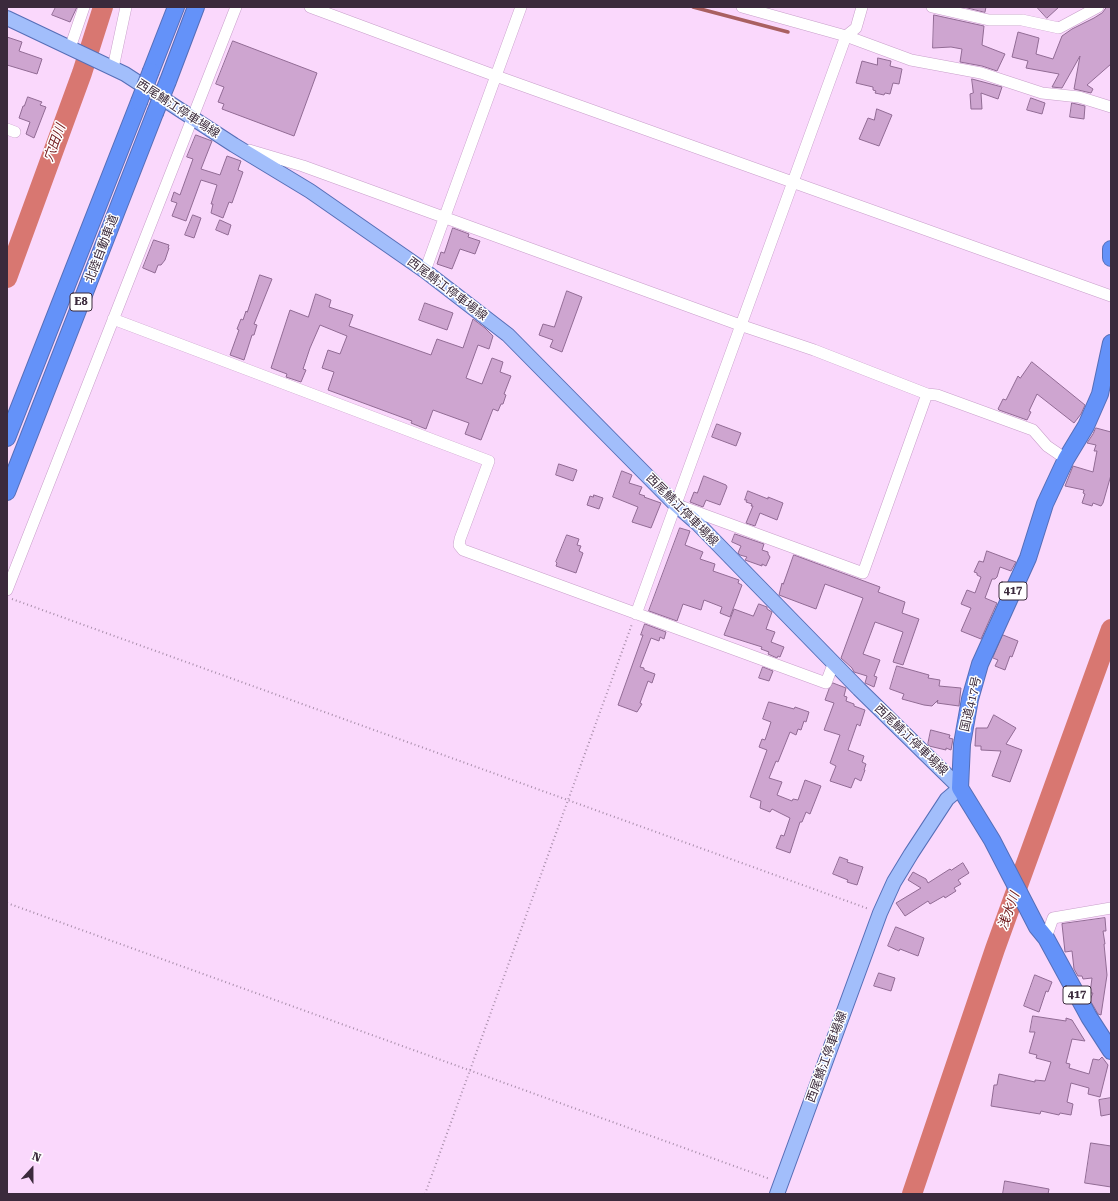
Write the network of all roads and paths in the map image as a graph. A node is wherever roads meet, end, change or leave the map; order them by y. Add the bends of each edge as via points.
1 (84, 7) edge
2 (126, 7) edge
3 (176, 7) edge
4 (196, 7) edge
5 (236, 7) edge
6 (310, 7) edge
7 (521, 7) edge
8 (742, 7) edge
9 (862, 7) edge
10 (932, 7) edge
11 (1098, 7) edge
12 (7, 18) edge
13 (846, 36) junction
14 (73, 49) junction
15 (107, 66) junction
16 (496, 76) junction
17 (1111, 108) edge
18 (193, 118) junction
19 (234, 145) junction
20 (792, 182) junction
21 (444, 217) junction
22 (1111, 248) edge
23 (1111, 258) edge
24 (425, 271) junction
25 (1111, 296) edge
26 (113, 319) junction
27 (740, 325) junction
28 (1111, 343) edge
29 (927, 394) junction
30 (7, 438) edge
31 (1066, 459) junction
32 (7, 492) edge
33 (675, 504) junction
34 (7, 590) edge
35 (7, 597) edge
36 (636, 614) junction
37 (834, 662) junction
38 (960, 788) junction
39 (568, 800) junction
40 (7, 903) edge
41 (1111, 908) edge
42 (880, 913) junction
43 (1041, 933) junction
44 (1111, 1051) edge
45 (470, 1070) junction
46 (779, 1188) edge
47 (425, 1194) edge

1 - 14 street
2 - 15 street
3 - 30 highway, 北陸自動車道 / E8, bridge
4 - 32 highway, 北陸自動車道 / E8, bridge
5 - 18 street
6 - 16 street
7 - 16 street
8 - 13 street
9 - 13 street via 856,28
10 - 11 street via 989,20 1022,20 1059,28
12 - 14 main road, 西尾鯖江停車場線
13 - 17 street via 911,60 981,73 1042,93 1079,97
13 - 20 street
14 - 15 main road, 西尾鯖江停車場線
15 - 18 main road, 西尾鯖江停車場線
16 - 20 street
16 - 21 street
18 - 19 main road, 西尾鯖江停車場線
18 - 26 street
19 - 21 street via 303,166
19 - 24 main road, 西尾鯖江停車場線 via 310,191
20 - 25 street
20 - 27 street
21 - 24 street
21 - 27 street
22 - 23 highway
24 - 33 main road, 西尾鯖江停車場線 via 508,335
26 - 34 street
26 - 36 street via 489,461 460,539 459,545 462,550
27 - 29 street via 814,350
27 - 33 street
28 - 31 highway, 国道417号 / 417 via 1100,394 1086,426
29 - 31 street via 937,395 1033,430 1047,446
29 - 33 street via 863,573
31 - 38 highway, 国道417号 / 417 via 1045,504 1028,558 980,664 970,699 962,744
33 - 36 street
33 - 37 main road, 西尾鯖江停車場線 via 698,524 768,598
35 - 39 path
36 - 37 street via 826,683
36 - 39 path
37 - 38 main road, 西尾鯖江停車場線
38 - 42 main road, 西尾鯖江停車場線 via 947,799 911,854 894,882
38 - 43 highway, 417 via 992,840
39 - 42 path
39 - 45 path
40 - 45 path
41 - 43 street via 1053,918
42 - 46 main road, 西尾鯖江停車場線
43 - 44 highway, 417
45 - 46 path
45 - 47 path

